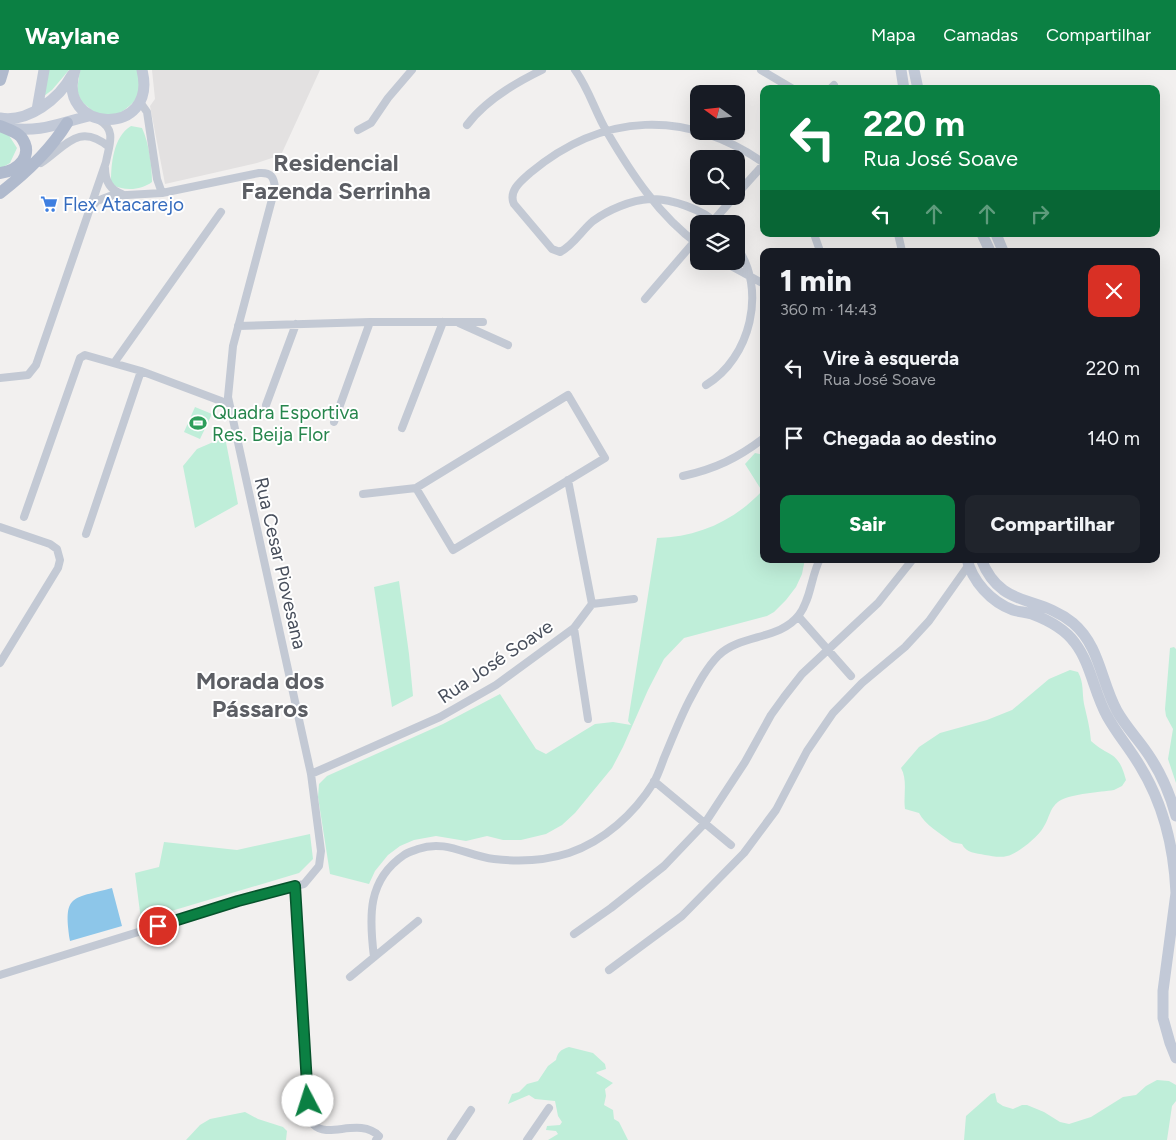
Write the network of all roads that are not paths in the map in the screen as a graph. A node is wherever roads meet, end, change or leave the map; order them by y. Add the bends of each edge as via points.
1 (4, 70) edge
2 (44, 70) edge
3 (142, 70) edge
4 (412, 70) edge
5 (542, 70) edge
6 (575, 70) edge
7 (760, 70) edge
8 (901, 70) edge
9 (914, 70) edge
10 (74, 71) edge
11 (0, 80) edge
12 (786, 85) edge
13 (903, 85) edge
14 (917, 85) edge
15 (140, 102) junction
16 (37, 110) junction
17 (0, 118) edge
18 (94, 118) junction
19 (67, 123) junction
20 (467, 125) dead end
21 (0, 126) edge
22 (358, 130) dead end
23 (606, 131) junction
24 (109, 147) junction
25 (760, 161) edge
26 (106, 162) junction
27 (760, 169) edge
28 (0, 173) edge
29 (22, 175) junction
30 (745, 186) edge
31 (0, 192) edge
32 (162, 193) junction
33 (125, 195) junction
34 (650, 199) junction
35 (729, 205) edge
36 (88, 211) junction
37 (220, 212) dead end
38 (706, 215) edge
39 (721, 215) edge
40 (690, 237) edge
41 (690, 251) edge
42 (745, 262) edge
43 (737, 270) edge
44 (750, 278) junction
45 (760, 282) edge
46 (645, 299) dead end
47 (370, 322) junction
48 (442, 322) junction
49 (458, 322) junction
50 (483, 322) dead end
51 (296, 324) junction
52 (238, 326) junction
53 (508, 346) dead end
54 (114, 363) junction
55 (141, 371) junction
56 (0, 378) edge
57 (706, 385) dead end
58 (229, 404) junction
59 (266, 405) dead end
60 (334, 422) dead end
61 (402, 428) dead end
62 (760, 441) edge
63 (683, 476) dead end
64 (568, 480) junction
65 (416, 488) junction
66 (364, 494) dead end
67 (24, 517) dead end
68 (0, 527) edge
69 (86, 534) dead end
70 (819, 563) edge
71 (910, 563) edge
72 (967, 563) edge
73 (968, 563) edge
74 (983, 563) edge
75 (634, 599) dead end
76 (592, 604) junction
77 (798, 616) junction
78 (574, 628) junction
79 (828, 648) junction
80 (0, 664) edge
81 (851, 676) dead end
82 (588, 719) dead end
83 (311, 774) junction
84 (654, 781) junction
85 (1176, 816) edge
86 (705, 823) junction
87 (731, 845) dead end
88 (295, 886) junction
89 (1176, 893) edge
90 (418, 921) dead end
91 (574, 934) dead end
92 (374, 956) junction
93 (609, 970) dead end
94 (0, 975) edge
95 (350, 977) dead end
96 (1176, 1058) edge
97 (549, 1108) dead end
98 (471, 1110) dead end
99 (377, 1138) edge
100 (451, 1140) edge
101 (527, 1140) edge

1 - 11 main road
2 - 16 main road
3 - 15 main road via 144,92
4 - 22 street via 371,123
5 - 20 street via 497,97
6 - 23 street
7 - 12 street
8 - 13 main road
9 - 14 main road
10 - 16 main road via 66,86
10 - 18 main road via 74,96 79,106
15 - 18 main road via 123,118
15 - 32 street via 147,112
16 - 17 main road via 14,119
18 - 19 main road
18 - 24 street via 109,128
19 - 21 main road via 33,129
19 - 29 main road via 41,157
21 - 28 main road via 21,137 26,153 19,166
23 - 25 street via 644,124 686,128 727,141
23 - 34 street
23 - 34 street via 580,140 546,160 514,189 514,204 552,249 560,252 601,216 632,202
24 - 26 street
24 - 29 street via 95,138 79,136
26 - 33 street via 108,183 112,189
26 - 36 street
27 - 30 street
29 - 31 main road
32 - 33 street
32 - 52 street, Rua Cesar Piovesana via 267,172 275,180
33 - 36 street via 103,198
34 - 38 street via 684,206
34 - 40 street
35 - 39 street
36 - 56 street via 36,365 28,375
37 - 54 street
41 - 46 street
42 - 44 street
43 - 44 street
44 - 45 street
44 - 57 street via 752,307 746,334 726,369
47 - 48 street
47 - 51 street
47 - 60 street
48 - 49 street
48 - 61 street
49 - 50 street
49 - 53 street
51 - 52 street
51 - 59 street
52 - 58 street, Rua Cesar Piovesana via 229,374
54 - 55 street
54 - 67 street via 85,355 80,358
55 - 58 street
55 - 69 street
58 - 83 street, Rua Cesar Piovesana
62 - 63 street via 728,462
64 - 65 street via 453,550
64 - 65 street via 605,458 568,395
64 - 76 street
65 - 66 street
68 - 80 street via 50,544 57,548 60,560 53,578
70 - 77 street
71 - 79 street via 878,603
72 - 93 street via 929,621 833,713 807,751 776,810 744,853 682,916
73 - 89 main road via 979,585 994,600 1056,625 1075,643 1107,716 1141,768 1160,806 1169,834
74 - 85 main road via 987,574 1002,591 1050,609 1082,632 1097,658 1117,711 1164,782
75 - 76 street
76 - 78 street, Rua José Soave
77 - 79 street
77 - 84 street via 779,629 732,646 719,655 696,687
78 - 82 street
78 - 83 street, Rua José Soave via 496,685 440,717
79 - 81 street
79 - 86 street via 802,674 771,715
83 - 88 street, Rua Cesar Piovesana via 320,866 304,884
84 - 86 street
84 - 92 street via 629,816 601,837 569,853 530,862 492,859 430,845 405,854 387,868 377,886 371,912
86 - 87 street
86 - 91 street via 664,866
88 - 94 street
88 - 99 street via 310,1115 320,1128 367,1128 373,1130
89 - 96 main road via 1163,991 1163,1018
90 - 92 street
92 - 95 street
97 - 101 street
98 - 100 street

